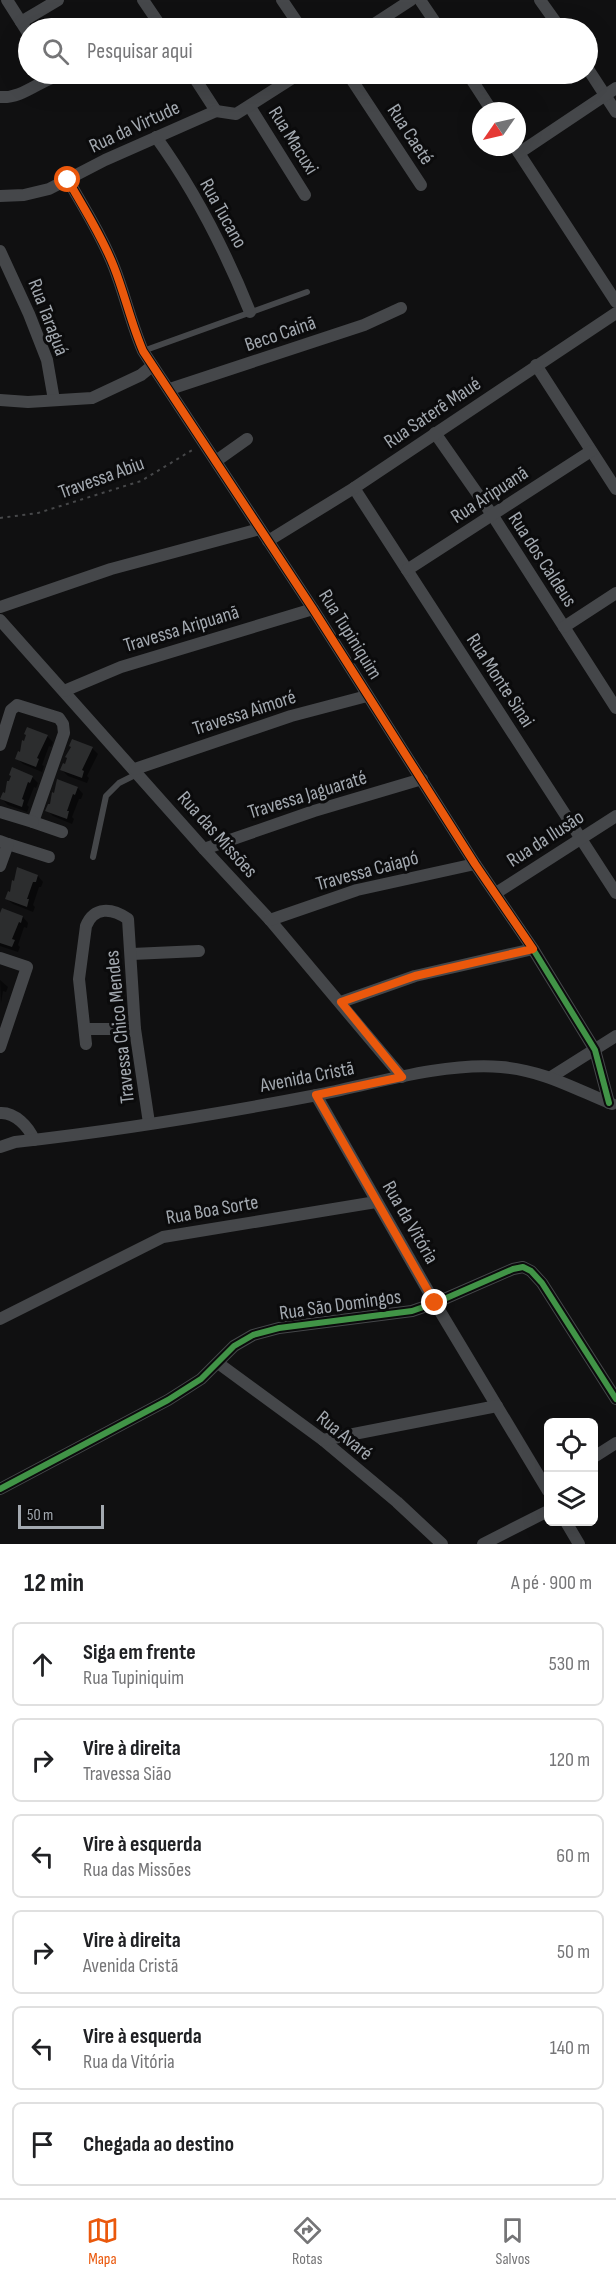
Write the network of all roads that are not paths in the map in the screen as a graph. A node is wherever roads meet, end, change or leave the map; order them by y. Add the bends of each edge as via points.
1 (7, 0) edge
2 (58, 0) edge
3 (143, 0) edge
4 (282, 0) edge
5 (411, 0) edge
6 (420, 0) edge
7 (540, 0) edge
8 (19, 18) edge
9 (36, 18) edge
10 (155, 18) edge
11 (294, 18) edge
12 (383, 18) edge
13 (432, 18) edge
14 (553, 18) edge
15 (598, 79) edge
16 (39, 84) edge
17 (198, 84) edge
18 (284, 84) edge
19 (355, 84) edge
20 (474, 84) edge
21 (611, 92) edge
22 (0, 97) edge
23 (486, 102) edge
24 (250, 107) junction
25 (216, 111) junction
26 (616, 112) edge
27 (156, 137) junction
28 (526, 144) edge
29 (521, 156) edge
30 (68, 180) junction
31 (421, 185) dead end
32 (305, 195) dead end
33 (0, 196) edge
34 (0, 251) edge
35 (308, 292) dead end
36 (616, 302) edge
37 (401, 308) dead end
38 (250, 312) junction
39 (616, 313) edge
40 (143, 351) junction
41 (536, 365) junction
42 (152, 366) junction
43 (170, 389) junction
44 (0, 400) edge
45 (54, 400) junction
46 (435, 433) junction
47 (248, 439) dead end
48 (591, 451) junction
49 (216, 461) junction
50 (354, 488) junction
51 (616, 489) edge
52 (493, 516) junction
53 (260, 529) junction
54 (267, 541) junction
55 (407, 570) junction
56 (616, 593) edge
57 (0, 607) edge
58 (313, 609) junction
59 (0, 620) edge
60 (564, 627) junction
61 (64, 691) junction
62 (367, 696) junction
63 (615, 706) edge
64 (0, 745) edge
65 (136, 771) junction
66 (422, 779) junction
67 (0, 812) edge
68 (616, 816) edge
69 (33, 822) junction
70 (62, 831) dead end
71 (580, 838) junction
72 (4, 842) edge
73 (204, 849) junction
74 (49, 857) dead end
75 (93, 857) dead end
76 (475, 864) junction
77 (0, 866) edge
78 (496, 893) junction
79 (616, 893) edge
80 (270, 920) junction
81 (533, 949) junction
82 (199, 951) dead end
83 (132, 954) junction
84 (0, 958) edge
85 (341, 1002) junction
86 (85, 1029) junction
87 (135, 1029) junction
88 (616, 1036) edge
89 (86, 1044) dead end
90 (0, 1047) edge
91 (595, 1050) junction
92 (402, 1077) junction
93 (551, 1077) junction
94 (316, 1095) junction
95 (612, 1104) edge
96 (0, 1113) edge
97 (149, 1123) junction
98 (34, 1140) junction
99 (0, 1147) edge
100 (376, 1202) junction
101 (435, 1303) junction
102 (0, 1319) edge
103 (218, 1363) junction
104 (616, 1399) edge
105 (498, 1406) junction
106 (323, 1440) junction
107 (616, 1443) edge
108 (598, 1454) edge
109 (544, 1481) edge
110 (0, 1489) edge
111 (544, 1514) edge
112 (569, 1526) edge
113 (442, 1544) edge
114 (483, 1544) edge
115 (579, 1544) edge

1 - 8 street
2 - 9 street
3 - 10 street
4 - 11 street
5 - 12 street
6 - 13 street
7 - 14 street
15 - 21 street
16 - 22 street via 16,96
17 - 25 street
18 - 24 street
19 - 31 street, Rua Caeté
20 - 23 street
21 - 26 street
21 - 28 street
24 - 25 street via 236,114
24 - 32 street, Rua Macuxi
25 - 27 street, Rua da Virtude
27 - 30 street, Rua da Virtude
27 - 38 street, Rua Tucano via 216,236
29 - 36 street
30 - 33 street, Rua da Virtude via 24,195
30 - 40 street, Rua Tupiniquim via 114,267
34 - 45 street, Rua Taraguá via 47,360
35 - 38 lane
37 - 43 street, Beco Cainã via 364,325
38 - 40 lane
39 - 41 street, Rua Saterê Maué
40 - 42 street, Rua Tupiniquim
41 - 46 street, Rua Saterê Maué
41 - 48 street
42 - 43 street, Rua Tupiniquim
42 - 45 street via 92,398
43 - 49 street, Rua Tupiniquim
44 - 45 street
46 - 50 street, Rua Saterê Maué
46 - 52 street, Rua dos Caldeus
47 - 49 street
48 - 51 street
48 - 52 street, Rua Aripuanã
49 - 53 street, Rua Tupiniquim
50 - 54 street, Rua Saterê Maué
50 - 55 street, Rua Monte Sinai
52 - 55 street, Rua Aripuanã
52 - 60 street, Rua dos Caldeus
53 - 54 street, Rua Tupiniquim
53 - 57 street via 111,569
54 - 58 street, Rua Tupiniquim
55 - 71 street, Rua Monte Sinai
56 - 60 street
58 - 61 street, Travessa Aripuanã via 121,667
58 - 62 street, Rua Tupiniquim
59 - 61 street, Rua das Missões
60 - 63 street, Rua dos Caldeus
61 - 65 street, Rua das Missões
62 - 65 street, Travessa Aimoré via 291,716
62 - 66 street, Rua Tupiniquim
64 - 69 street via 11,710 17,705 58,718 63,724 64,733
65 - 73 street, Rua das Missões
65 - 75 lane via 106,796
66 - 73 street, Travessa Jaguaraté
66 - 76 street, Rua Tupiniquim
67 - 69 street
68 - 71 street, Rua da Ilusão
69 - 70 street
71 - 78 street, Rua da Ilusão
71 - 79 street, Rua Monte Sinai
72 - 74 street
72 - 77 street
73 - 80 street, Rua das Missões
76 - 78 street, Rua Tupiniquim
76 - 80 street, Travessa Caiapó via 357,890
78 - 81 street, Rua Tupiniquim
80 - 85 street, Rua das Missões
81 - 85 street via 415,976
81 - 91 street, Rua Tupiniquim
82 - 83 street
83 - 86 street, Travessa Chico Mendes via 128,919 102,910 89,917 79,979
83 - 87 street, Travessa Chico Mendes
84 - 90 street via 27,967
85 - 92 street, Rua das Missões
86 - 87 street
86 - 89 street
87 - 97 street, Travessa Chico Mendes
88 - 91 street
91 - 93 street
91 - 95 street, Rua Tupiniquim
92 - 93 street, Avenida Cristã via 474,1066
92 - 94 street, Avenida Cristã
93 - 95 street, Avenida Cristã
94 - 97 street, Avenida Cristã
94 - 100 street, Rua da Vitória
96 - 98 street via 28,1127
97 - 98 street, Avenida Cristã
98 - 99 street, Avenida Cristã
100 - 101 street, Rua da Vitória
100 - 102 street, Rua Boa Sorte via 163,1237
101 - 103 street, Rua São Domingos via 400,1313 279,1328 253,1335 234,1346
101 - 104 street, Rua São Domingos via 513,1269 523,1267 531,1271
101 - 105 street, Rua da Vitória
103 - 106 street, Rua Avaré
103 - 110 street, Rua São Domingos via 168,1400
105 - 106 street
105 - 109 street, Rua da Vitória
106 - 113 street, Rua Avaré
107 - 108 street
111 - 114 street
112 - 115 street

